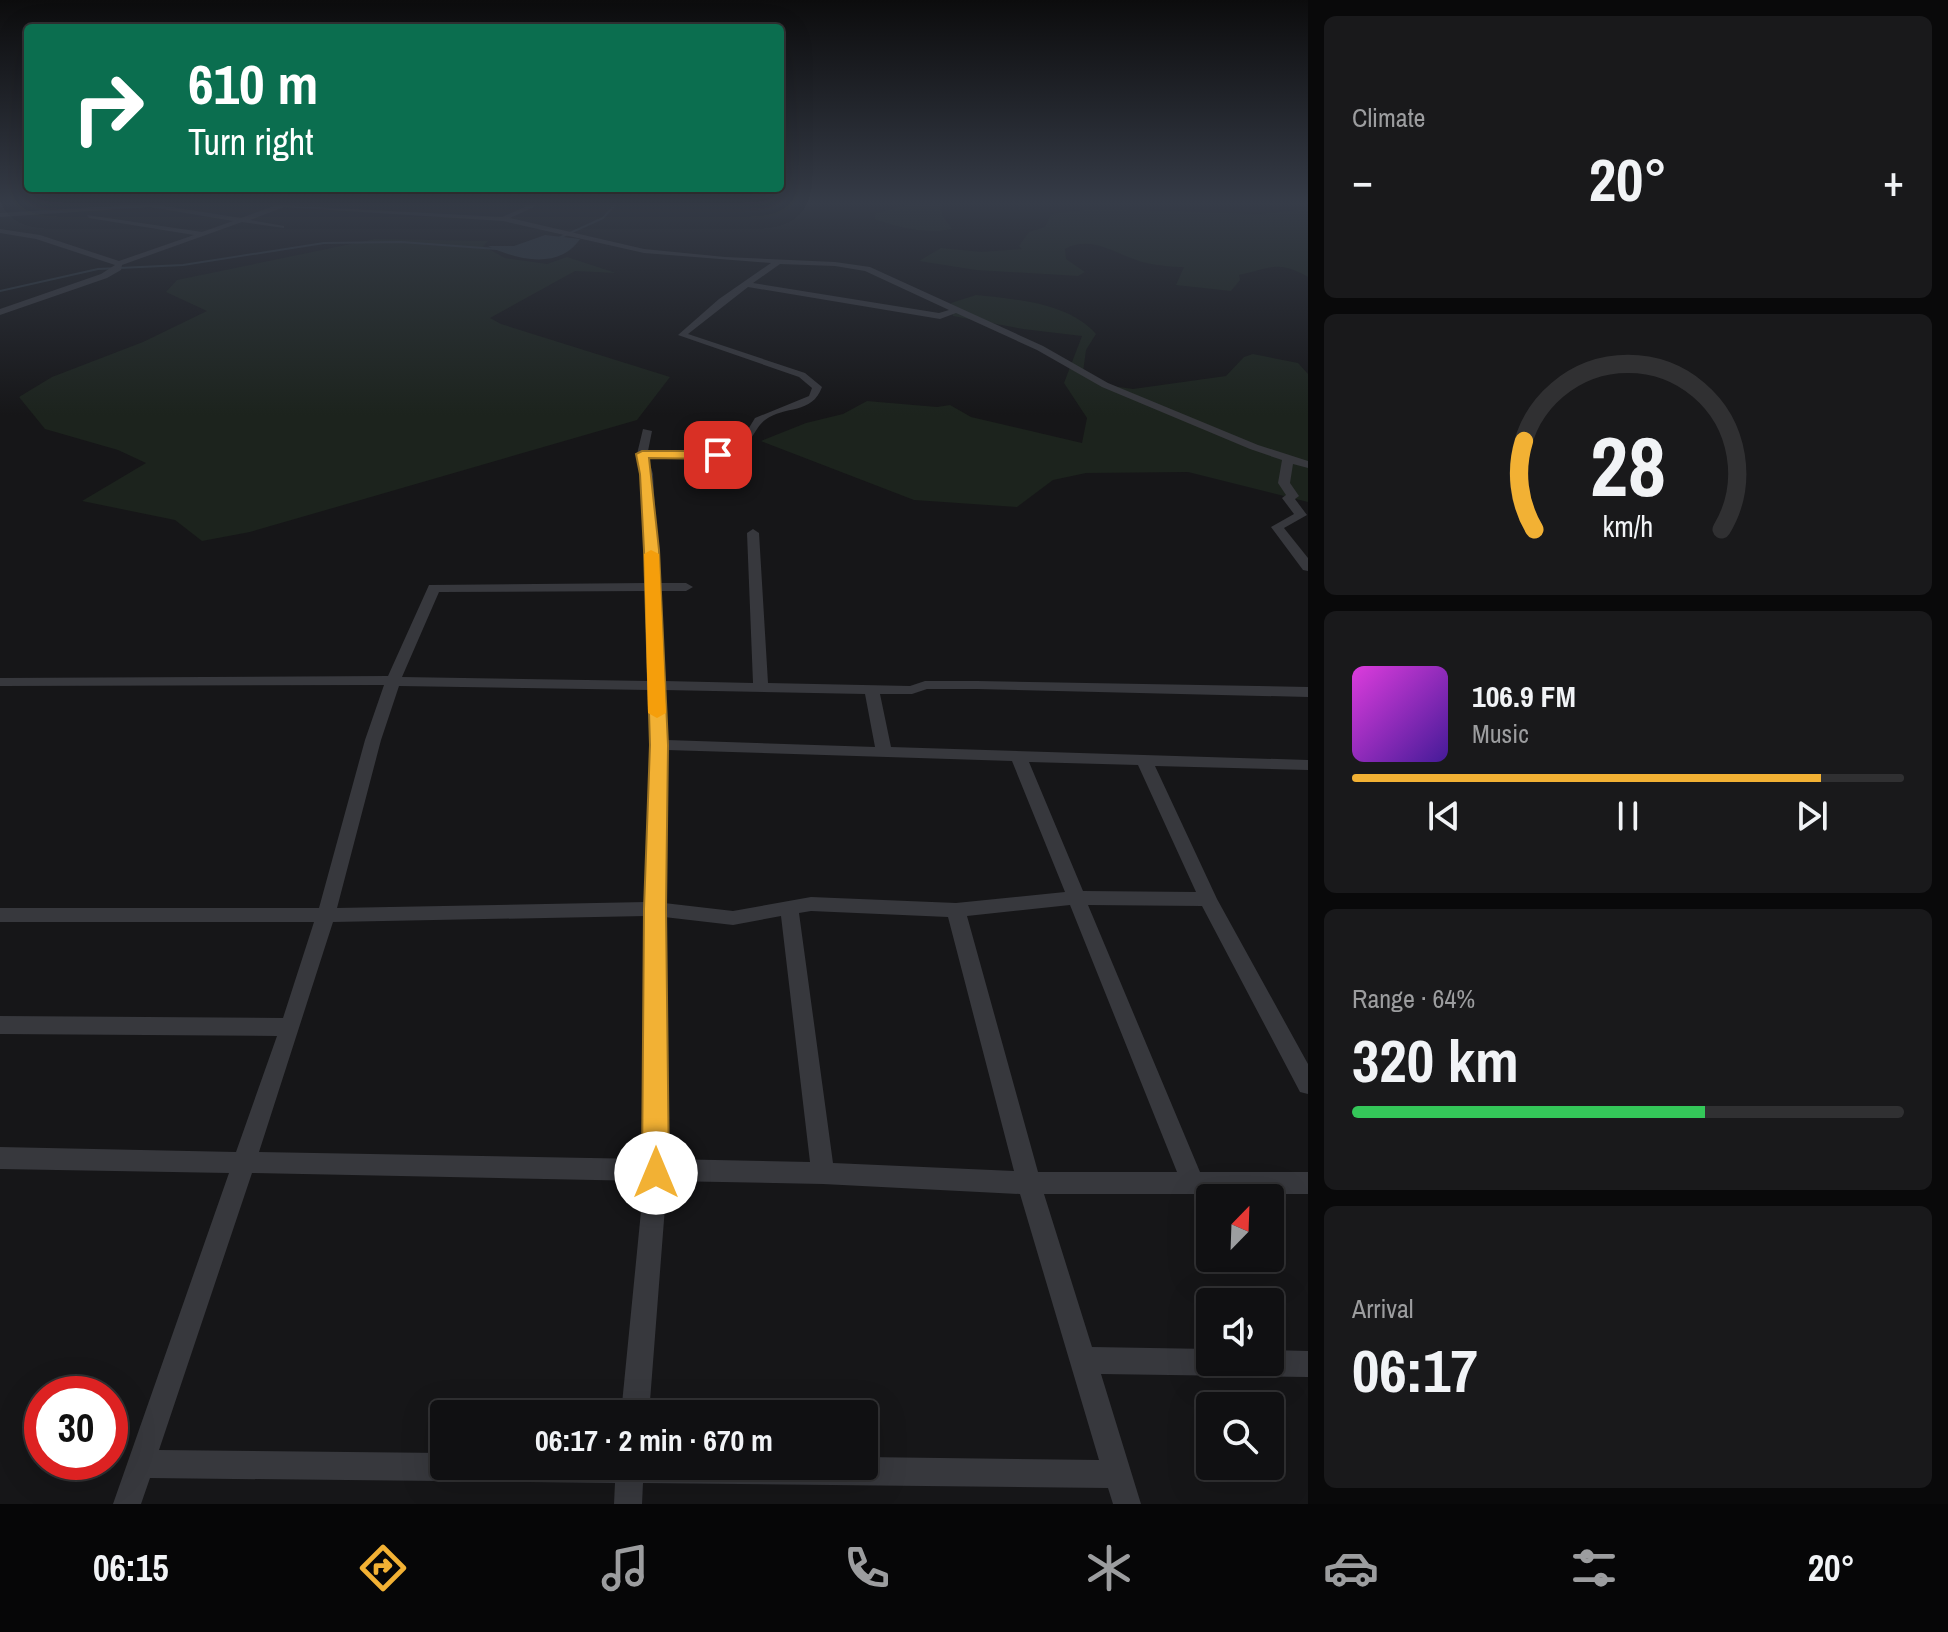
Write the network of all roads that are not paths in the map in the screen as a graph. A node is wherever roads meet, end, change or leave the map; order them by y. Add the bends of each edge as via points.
1 (105, 275) edge
2 (759, 275) edge
3 (881, 275) edge
4 (746, 284) junction
5 (959, 309) junction
6 (0, 312) edge
7 (647, 431) dead end
8 (642, 454) junction
9 (1288, 459) junction
10 (1308, 465) edge
11 (753, 533) dead end
12 (1308, 567) edge
13 (651, 586) junction
14 (686, 587) dead end
15 (393, 681) junction
16 (0, 682) edge
17 (655, 686) junction
18 (761, 687) junction
19 (871, 688) junction
20 (1308, 692) edge
21 (659, 745) junction
22 (884, 752) junction
23 (1019, 758) junction
24 (1145, 762) junction
25 (1308, 765) edge
26 (1075, 898) junction
27 (1208, 899) junction
28 (789, 907) junction
29 (655, 909) junction
30 (956, 910) junction
31 (0, 915) edge
32 (326, 915) junction
33 (0, 1025) edge
34 (290, 1027) junction
35 (1308, 1085) edge
36 (0, 1158) edge
37 (242, 1164) junction
38 (656, 1173) junction
39 (823, 1173) junction
40 (1029, 1183) junction
41 (1193, 1183) junction
42 (1308, 1183) edge
43 (1082, 1360) junction
44 (1308, 1364) edge
45 (636, 1400) edge
46 (140, 1464) junction
47 (430, 1466) edge
48 (878, 1471) edge
49 (1117, 1474) junction
50 (629, 1480) edge
51 (127, 1504) edge
52 (628, 1504) edge
53 (1127, 1504) edge

1 - 6 street
2 - 4 street
3 - 5 street
4 - 5 street via 940,316
4 - 8 street via 683,336 802,375 817,387 813,398 758,417 749,437 729,453
5 - 9 street via 1105,385
7 - 8 street
8 - 13 street
9 - 10 street
9 - 12 street via 1284,483 1301,515 1277,527
11 - 18 street
13 - 14 street
13 - 15 street via 434,588
13 - 17 street
15 - 16 street
15 - 17 street
15 - 32 street
17 - 18 street
17 - 21 street
18 - 19 street
19 - 20 street
19 - 22 street
21 - 22 street
21 - 29 street
22 - 23 street
23 - 24 street
23 - 26 street
24 - 25 street
24 - 27 street
26 - 27 street
26 - 30 street
26 - 41 street
27 - 35 street
28 - 29 street via 733,918
28 - 30 street
28 - 39 street
29 - 32 street
29 - 38 street
30 - 40 street
31 - 32 street
32 - 34 street
33 - 34 street
34 - 37 street
36 - 37 street
37 - 38 street
37 - 46 street
38 - 39 street
38 - 45 street
39 - 40 street
40 - 41 street
40 - 43 street
41 - 42 street
43 - 44 street
43 - 49 street
46 - 47 street
46 - 51 street
48 - 49 street
49 - 53 street
50 - 52 street

